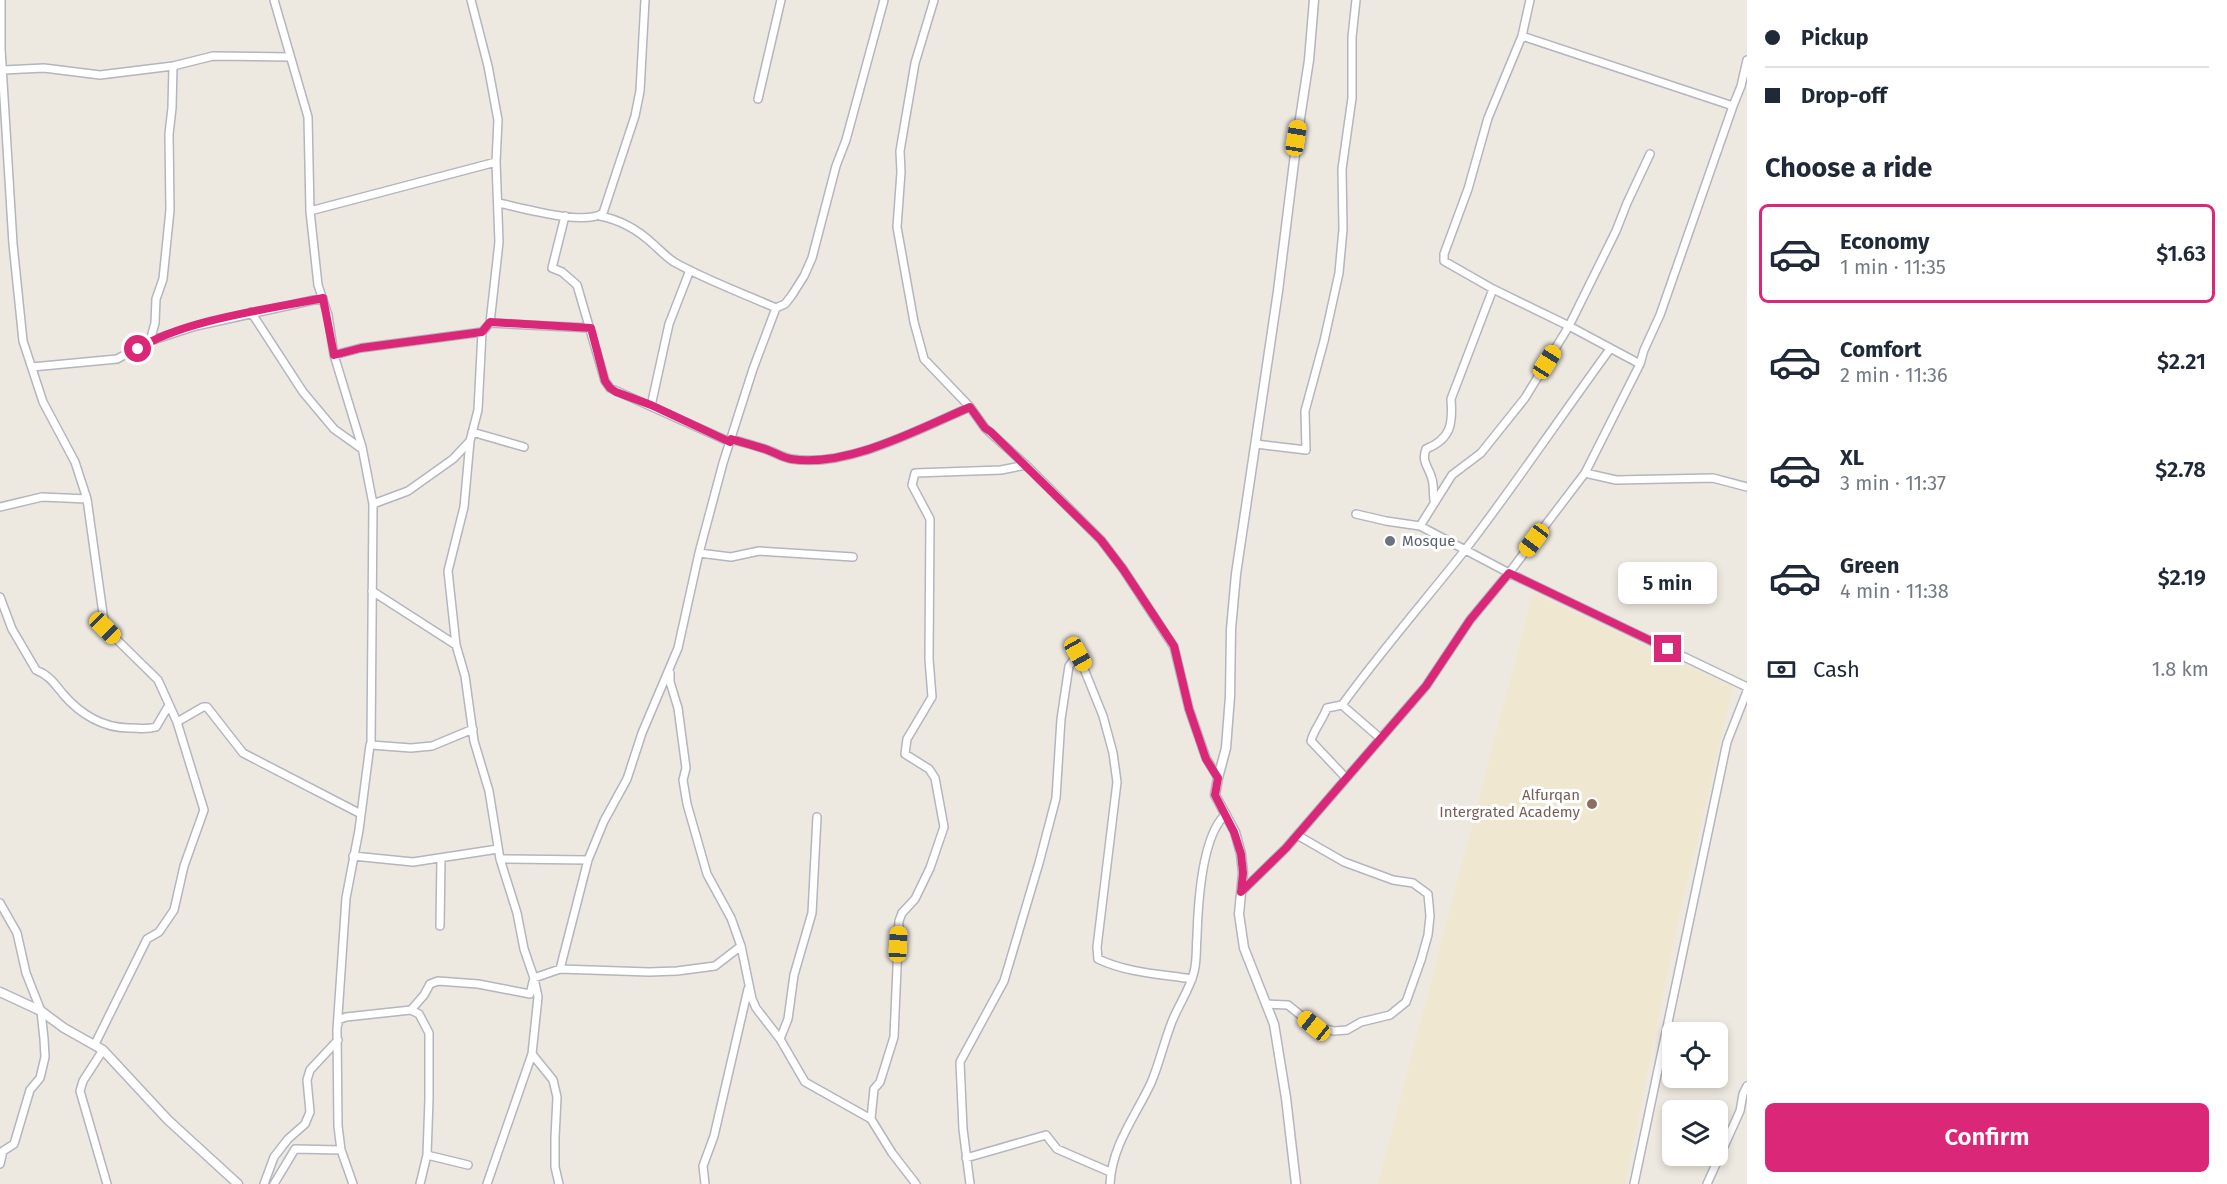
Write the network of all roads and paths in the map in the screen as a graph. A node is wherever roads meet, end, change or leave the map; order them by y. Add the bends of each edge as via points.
1 (1, 0) edge
2 (274, 0) edge
3 (471, 0) edge
4 (645, 0) edge
5 (781, 0) edge
6 (934, 0) edge
7 (1314, 0) edge
8 (1356, 0) edge
9 (1530, 0) edge
10 (881, 1) edge
11 (1522, 36) junction
12 (289, 57) junction
13 (1747, 60) edge
14 (173, 66) junction
15 (3, 70) junction
16 (758, 99) dead end
17 (1733, 106) junction
18 (1650, 154) dead end
19 (495, 162) junction
20 (499, 203) junction
21 (310, 211) junction
22 (565, 216) junction
23 (600, 216) junction
24 (690, 270) junction
25 (1493, 289) junction
26 (323, 298) junction
27 (776, 308) junction
28 (251, 312) junction
29 (490, 322) junction
30 (1569, 326) junction
31 (591, 328) junction
32 (482, 332) junction
33 (150, 341) junction
34 (1610, 349) junction
35 (334, 355) junction
36 (1640, 364) junction
37 (32, 367) junction
38 (651, 405) junction
39 (970, 407) junction
40 (472, 432) junction
41 (731, 440) junction
42 (470, 441) junction
43 (1256, 444) junction
44 (524, 447) dead end
45 (362, 449) junction
46 (1026, 465) junction
47 (1585, 473) junction
48 (1747, 487) edge
49 (87, 499) junction
50 (1434, 500) junction
51 (373, 504) junction
52 (0, 507) edge
53 (1356, 514) dead end
54 (1420, 526) junction
55 (1465, 549) junction
56 (699, 553) junction
57 (853, 557) dead end
58 (1509, 573) junction
59 (372, 591) junction
60 (0, 597) edge
61 (456, 645) junction
62 (670, 666) junction
63 (1747, 689) edge
64 (169, 705) junction
65 (1342, 705) junction
66 (177, 722) junction
67 (473, 729) junction
68 (1380, 738) junction
69 (371, 744) junction
70 (1218, 778) junction
71 (1346, 778) junction
72 (361, 813) junction
73 (1226, 814) junction
74 (817, 817) dead end
75 (1296, 835) junction
76 (498, 849) junction
77 (353, 856) junction
78 (441, 858) junction
79 (500, 859) junction
80 (588, 860) junction
81 (1241, 892) junction
82 (0, 903) edge
83 (440, 926) dead end
84 (741, 946) junction
85 (560, 969) junction
86 (534, 978) junction
87 (1192, 979) junction
88 (749, 985) junction
89 (0, 992) edge
90 (1266, 1004) junction
91 (411, 1010) junction
92 (41, 1011) junction
93 (338, 1030) junction
94 (780, 1039) junction
95 (338, 1040) junction
96 (99, 1047) junction
97 (532, 1054) junction
98 (1747, 1086) edge
99 (871, 1119) junction
100 (341, 1150) junction
101 (2, 1151) edge
102 (427, 1155) junction
103 (966, 1158) junction
104 (0, 1164) edge
105 (468, 1165) dead end
106 (1110, 1172) junction
107 (107, 1184) edge
108 (238, 1184) edge
109 (264, 1184) edge
110 (274, 1184) edge
111 (353, 1184) edge
112 (420, 1184) edge
113 (487, 1184) edge
114 (559, 1184) edge
115 (705, 1184) edge
116 (916, 1184) edge
117 (970, 1184) edge
118 (1110, 1184) edge
119 (1296, 1184) edge
120 (1634, 1184) edge
121 (1707, 1184) edge

1 - 15 street
2 - 12 street
3 - 19 street via 498,120
4 - 23 street via 635,116
5 - 16 street
6 - 39 street via 915,63 900,151 897,227 924,359
7 - 43 street
8 - 43 street via 1352,98 1342,169 1339,273 1305,411 1306,450
9 - 11 street
10 - 27 street via 812,258 792,295
11 - 17 street
11 - 25 street via 1488,118 1444,254 1447,264
12 - 14 street via 213,56
12 - 21 street via 308,117
13 - 17 street
14 - 15 street via 100,75 44,68
14 - 33 street via 170,210 163,279
15 - 37 street via 13,244 23,341
17 - 36 street
18 - 30 street
19 - 20 street
19 - 21 street
20 - 22 street
20 - 29 street
21 - 26 street via 318,285
22 - 23 street
22 - 31 street via 552,268 577,285
23 - 24 street via 631,227 660,253
24 - 27 street
24 - 38 street via 669,324
25 - 30 street
25 - 50 street via 1451,399 1452,418 1447,436 1426,449 1423,456 1432,477
26 - 28 street
26 - 35 street
27 - 41 street
28 - 33 street
28 - 45 street via 303,392 334,429
29 - 31 street
29 - 32 street
30 - 34 street
30 - 50 street via 1525,398 1481,453 1452,476
31 - 38 street via 610,388
32 - 35 street
32 - 40 street via 478,410
33 - 37 street via 117,359
34 - 36 street
34 - 55 street
35 - 45 street
36 - 47 street
37 - 49 street via 44,402 75,462
38 - 41 street
39 - 41 street via 850,456 789,459
39 - 46 street via 985,428
40 - 42 street
40 - 44 street
41 - 56 street
42 - 51 street via 453,459 408,491
42 - 61 street via 464,507 448,571
43 - 70 street via 1235,585 1226,748
45 - 51 street
46 - 70 street via 1101,540 1174,646 1189,709 1206,759
46 - 99 street via 1000,470 915,473 912,485 930,519 932,697 907,739 905,754 929,769 935,778 944,827 930,868 899,921 894,1037 880,1082 874,1089
47 - 48 street via 1616,480 1713,478
47 - 58 street
49 - 52 street via 42,497
49 - 64 street via 105,628 158,680
50 - 54 street
51 - 59 street
53 - 54 street
54 - 55 street
55 - 58 street
55 - 65 street
56 - 57 street via 731,557 759,551
56 - 62 street via 687,614
58 - 63 street
58 - 68 street via 1470,620 1426,686
59 - 61 street
59 - 69 street
60 - 64 street via 12,629 36,670 48,675 85,714 105,725 147,730 156,726
61 - 67 street
62 - 80 street via 627,779
62 - 84 street via 669,682 678,708 686,768 683,780 687,804 707,874
63 - 120 street via 1728,742
64 - 66 street
65 - 68 street
65 - 71 street via 1327,708 1311,741
66 - 72 street via 207,707 243,753
66 - 96 street via 203,815 184,866 174,910 159,932 147,939
67 - 69 street via 432,746
67 - 76 street via 489,791
68 - 71 street
69 - 72 street
70 - 73 street via 1215,795
71 - 75 street
72 - 77 street
73 - 81 street via 1241,854
73 - 87 street via 1212,834 1204,869
74 - 94 street via 812,913
75 - 81 street
75 - 90 street via 1344,862 1413,883 1428,894 1428,935 1406,1002 1390,1015 1334,1031 1314,1026 1288,1005
76 - 78 street
76 - 79 street
77 - 78 street via 413,862
77 - 93 street via 346,898
78 - 83 street
79 - 80 street
79 - 86 street
80 - 85 street
81 - 90 street via 1239,914 1244,948
82 - 92 street via 17,933 26,973
84 - 85 street via 715,966 677,971 617,973
84 - 88 street
85 - 86 street
86 - 91 street via 531,994 438,981 430,984
86 - 97 street via 538,997
87 - 103 street via 1137,972 1098,959 1117,782 1103,716 1078,654 1069,666 1056,798 1039,863 1004,981 960,1062
87 - 106 street via 1150,1085 1118,1145
88 - 94 street via 756,1008
88 - 115 street via 714,1136 703,1167
89 - 92 street
90 - 119 street via 1283,1072
91 - 93 street via 346,1017 338,1020
91 - 102 street via 419,1014 429,1033
92 - 96 street
92 - 101 street via 45,1057 40,1078 30,1090 14,1144
93 - 95 street
94 - 99 street via 805,1082
95 - 100 street
95 - 109 street via 310,1070 310,1112 305,1124 274,1157
96 - 107 street via 80,1091
96 - 108 street via 168,1120
97 - 113 street
97 - 114 street via 553,1080 557,1097 555,1167
98 - 121 street
99 - 116 street
100 - 110 street via 295,1149
100 - 111 street
101 - 104 street
102 - 105 street
102 - 112 street
103 - 106 street via 1046,1135 1057,1149
103 - 117 street
106 - 118 street

